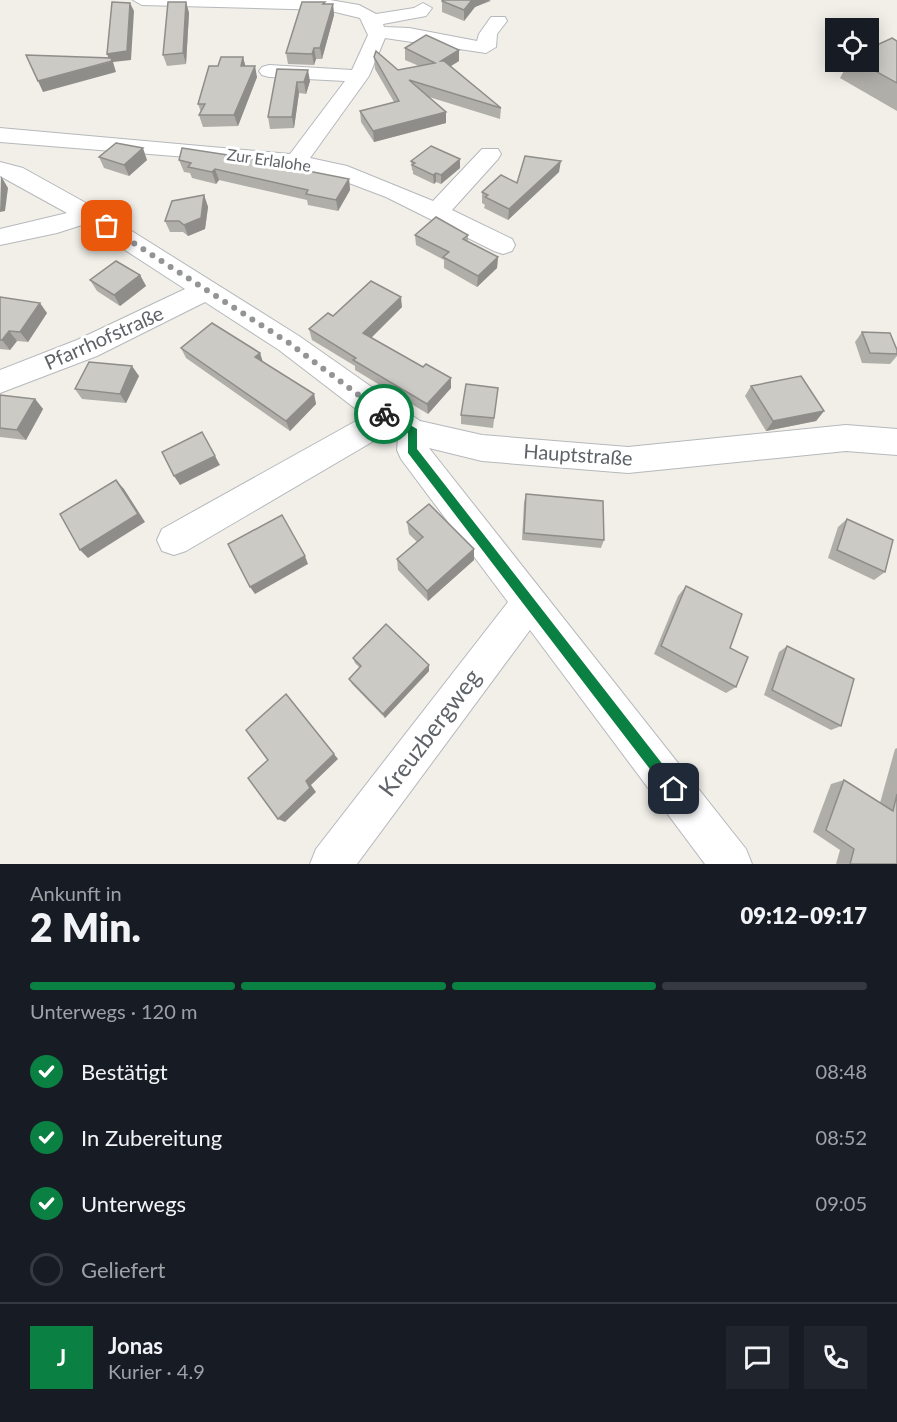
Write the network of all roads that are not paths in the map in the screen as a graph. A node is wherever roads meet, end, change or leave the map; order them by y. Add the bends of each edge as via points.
1 (142, 0) edge
2 (423, 8) dead end
3 (498, 21) dead end
4 (374, 26) junction
5 (269, 71) dead end
6 (359, 76) junction
7 (0, 135) edge
8 (57, 140) junction
9 (490, 154) dead end
10 (296, 162) junction
11 (8, 171) edge
12 (437, 212) junction
13 (87, 214) junction
14 (0, 237) edge
15 (503, 246) dead end
16 (206, 291) junction
17 (0, 382) edge
18 (401, 424) junction
19 (897, 442) edge
20 (174, 540) dead end
21 (530, 601) junction
22 (331, 864) edge
23 (731, 864) edge

1 - 4 street via 327,5 366,14
2 - 4 street
3 - 4 street via 488,34 486,46 479,47
4 - 6 street
5 - 6 street
6 - 10 street
7 - 8 street, Zur Erlalohe
8 - 10 street, Zur Erlalohe
8 - 11 street
9 - 12 street
10 - 12 street, Zur Erlalohe via 339,171
11 - 13 street, Hauptstraße
12 - 15 street, Zur Erlalohe
13 - 14 street
13 - 16 street, Hauptstraße
16 - 17 street, Pfarrhofstraße via 87,348
16 - 18 street, Hauptstraße via 289,343
18 - 19 street, Hauptstraße via 482,447 628,460 846,438
18 - 20 street
18 - 21 street via 412,450
21 - 22 street, Kreuzbergweg
21 - 23 street

